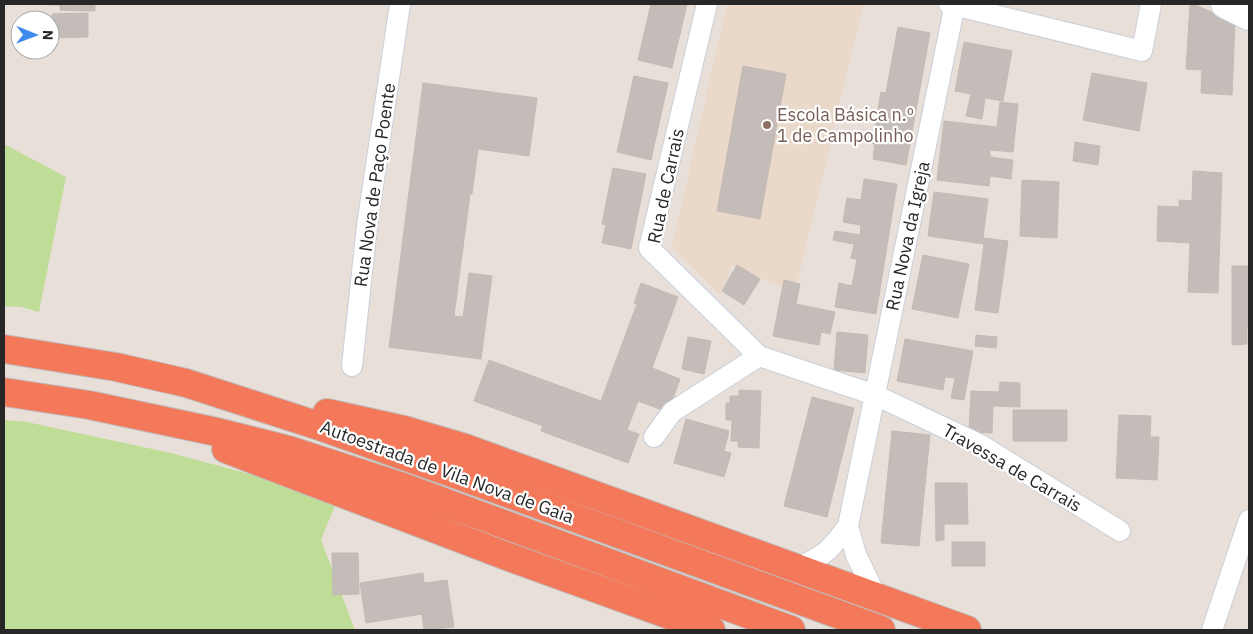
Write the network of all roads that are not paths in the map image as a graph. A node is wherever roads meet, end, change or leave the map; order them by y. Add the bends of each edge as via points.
1 (400, 4) edge
2 (706, 4) edge
3 (953, 4) edge
4 (1151, 4) edge
5 (1225, 4) edge
6 (1249, 16) edge
7 (4, 349) edge
8 (759, 356) junction
9 (352, 366) dead end
10 (186, 383) junction
11 (4, 392) edge
12 (875, 395) junction
13 (136, 415) junction
14 (654, 437) dead end
15 (1249, 520) edge
16 (848, 526) junction
17 (1120, 531) dead end
18 (797, 568) junction
19 (876, 596) junction
20 (711, 630) edge
21 (791, 630) edge
22 (881, 630) edge
23 (967, 630) edge
24 (1212, 630) edge

1 - 9 street, Rua Nova de Paço Poente via 367,226
2 - 8 street, Rua de Carrais via 649,248
3 - 4 street, Rua Nova da Igreja via 1142,51
3 - 12 street, Rua Nova da Igreja
5 - 6 street
7 - 10 highway, Autoestrada de Vila Nova de Gaia via 116,367
8 - 12 street, Rua de Carrais
8 - 14 street via 672,412
10 - 18 highway via 404,430 465,448
10 - 22 highway, Autoestrada de Vila Nova de Gaia via 455,474
11 - 13 highway, Autoestrada de Vila Nova de Gaia
12 - 16 street, Rua Nova da Igreja
12 - 17 street, Travessa de Carrais via 981,446
13 - 20 highway via 500,554
13 - 21 highway, Autoestrada de Vila Nova de Gaia via 217,432 345,467
15 - 24 street
16 - 18 street, Rua Nova da Igreja via 821,557
16 - 19 street, Rua Nova da Igreja via 856,555
18 - 19 highway
19 - 23 highway

